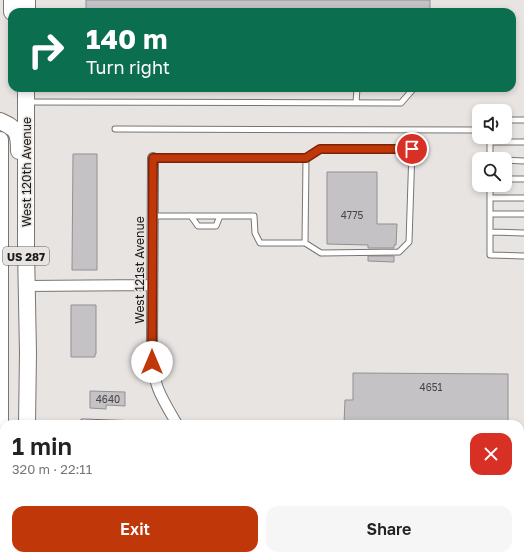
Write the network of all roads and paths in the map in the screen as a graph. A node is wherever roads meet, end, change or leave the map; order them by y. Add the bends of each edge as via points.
1 (17, 92) edge
2 (357, 92) edge
3 (411, 92) edge
4 (26, 95) edge
5 (356, 103) junction
6 (512, 120) edge
7 (524, 120) edge
8 (0, 121) edge
9 (115, 129) dead end
10 (472, 130) edge
11 (0, 140) edge
12 (512, 141) edge
13 (524, 142) edge
14 (153, 158) joint
15 (306, 158) junction
16 (512, 160) edge
17 (524, 160) edge
18 (512, 179) edge
19 (524, 179) edge
20 (490, 192) edge
21 (490, 198) junction
22 (524, 198) edge
23 (490, 214) junction
24 (524, 214) edge
25 (152, 216) junction
26 (191, 216) junction
27 (220, 216) junction
28 (490, 232) junction
29 (524, 232) edge
30 (305, 243) junction
31 (524, 256) edge
32 (26, 283) junction
33 (152, 285) junction
34 (27, 420) edge
35 (175, 420) edge
36 (0, 540) edge
37 (0, 560) edge

1 - 4 main road via 19,97
2 - 5 lane
3 - 5 lane via 401,103
4 - 5 lane
4 - 32 main road, West 120th Avenue / US 287
6 - 7 lane
8 - 32 main road via 14,127 19,138 19,261
9 - 10 lane
11 - 36 main road, US 287
12 - 13 lane
14 - 15 lane
14 - 25 street, West 121st Avenue
15 - 30 lane
15 - 30 lane via 320,149 412,149 409,242 399,252 321,253
16 - 17 lane
18 - 19 lane
20 - 21 lane
21 - 22 lane
21 - 23 lane
23 - 24 lane
23 - 28 lane
25 - 26 lane
25 - 33 street, West 121st Avenue
26 - 27 lane
26 - 27 lane via 198,226 216,226
27 - 30 lane via 254,216 255,234 260,243
28 - 29 lane
28 - 31 lane via 490,255
32 - 33 street
32 - 34 main road, West 120th Avenue / US 287
33 - 35 street, West 121st Avenue via 153,376 159,393
36 - 37 main road, US 287

